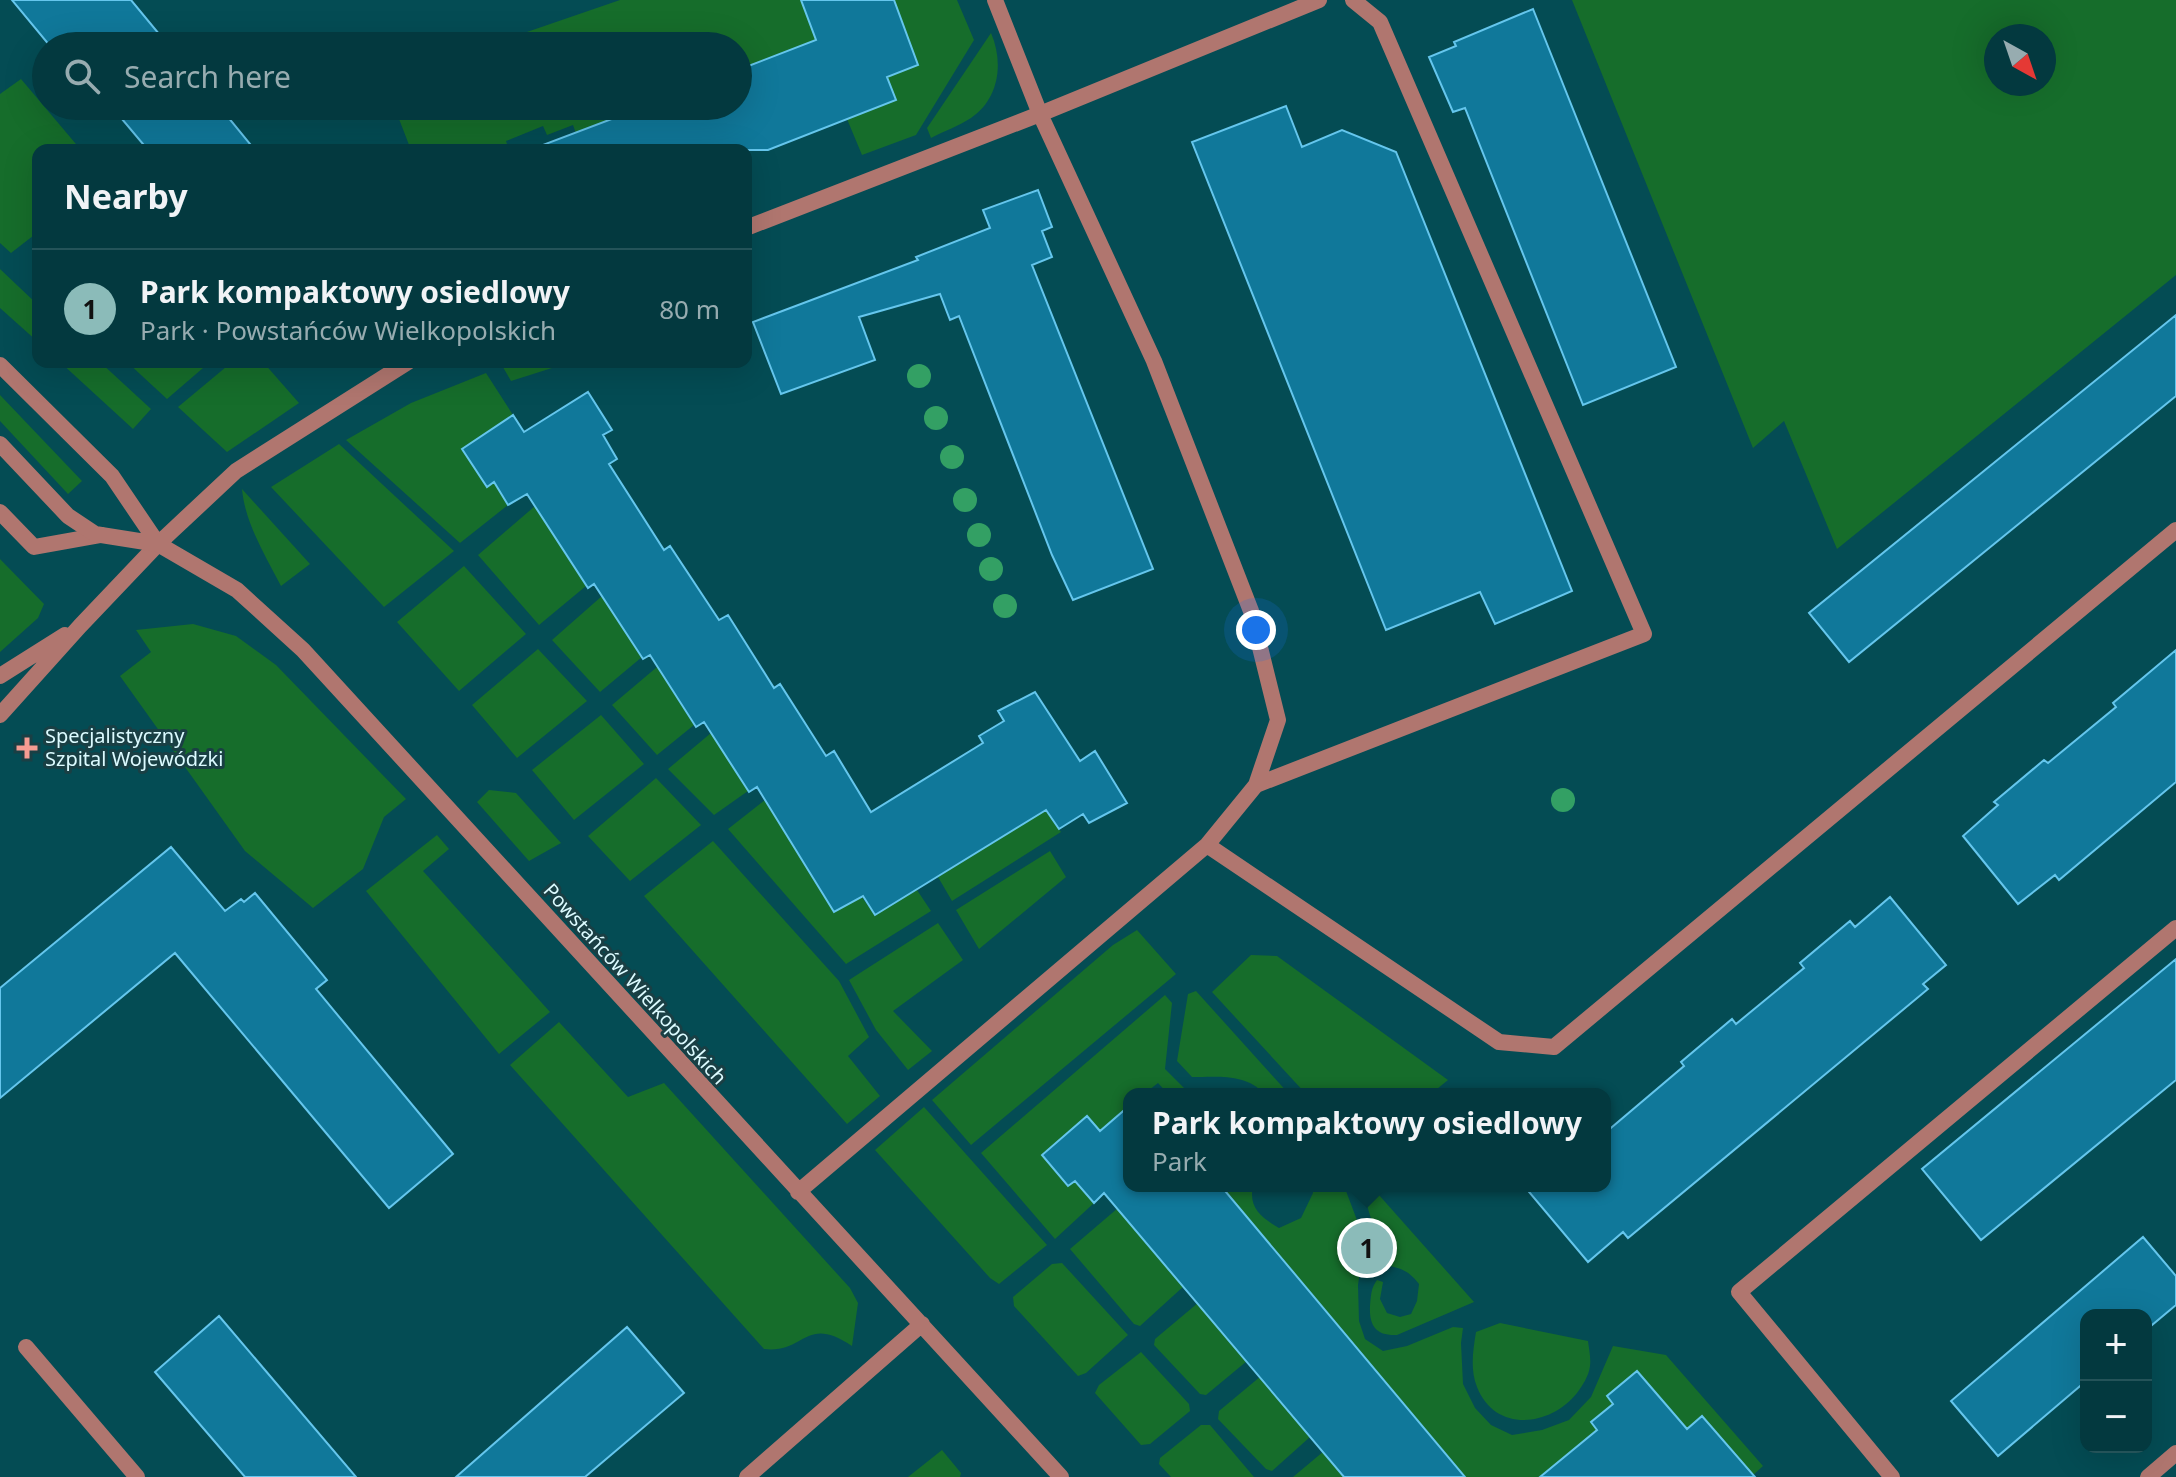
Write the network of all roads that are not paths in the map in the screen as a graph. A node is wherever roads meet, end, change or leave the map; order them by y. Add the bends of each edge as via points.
1 (995, 0) edge
2 (1319, 0) edge
3 (1353, 0) edge
4 (1040, 114) junction
5 (752, 226) edge
6 (0, 365) edge
7 (399, 368) edge
8 (0, 444) edge
9 (0, 512) edge
10 (2176, 530) edge
11 (101, 535) junction
12 (158, 544) junction
13 (80, 626) junction
14 (0, 676) edge
15 (0, 715) edge
16 (1256, 785) junction
17 (1207, 845) junction
18 (2176, 928) edge
19 (798, 1192) junction
20 (922, 1324) junction
21 (26, 1347) dead end
22 (2176, 1453) edge
23 (137, 1477) edge
24 (747, 1477) edge
25 (1061, 1477) edge
26 (1892, 1477) edge
27 (2148, 1477) edge

1 - 4 street
2 - 4 street
3 - 16 street via 1380,22 1644,634
4 - 5 street
4 - 16 street via 1154,361 1251,611 1278,720
6 - 12 street, Powstańców Wielkopolskich via 112,476
7 - 12 street via 236,471
8 - 11 street, Powstańców Wielkopolskich via 68,516
9 - 11 street via 34,547
10 - 17 street via 1554,1047 1499,1042
11 - 12 street, Powstańców Wielkopolskich
12 - 13 street
12 - 19 street, Powstańców Wielkopolskich via 237,590 303,650
13 - 14 street
13 - 15 street
16 - 17 street
17 - 19 street
18 - 26 street via 1739,1292
19 - 20 street, Powstańców Wielkopolskich
20 - 24 street
20 - 25 street, Powstańców Wielkopolskich
21 - 23 street
22 - 27 street

